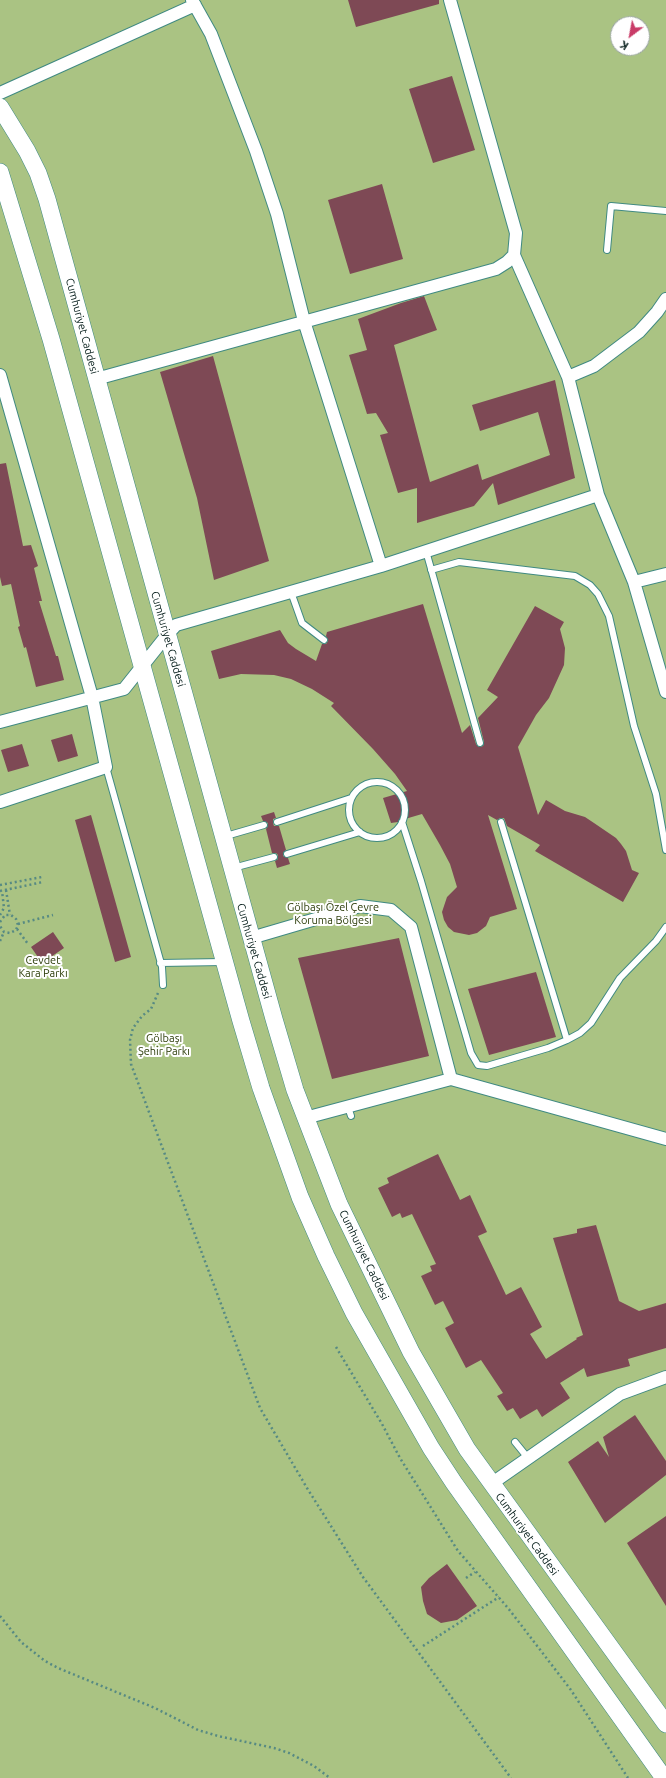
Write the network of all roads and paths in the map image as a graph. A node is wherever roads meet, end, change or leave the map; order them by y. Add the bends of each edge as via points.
1 (450, 0) edge
2 (195, 2) edge
3 (0, 93) edge
4 (0, 107) edge
5 (0, 172) edge
6 (666, 212) edge
7 (607, 250) dead end
8 (514, 255) junction
9 (666, 299) edge
10 (304, 321) junction
11 (0, 375) edge
12 (568, 377) junction
13 (96, 379) junction
14 (5, 415) edge
15 (598, 495) junction
16 (426, 551) junction
17 (382, 566) junction
18 (432, 570) junction
19 (666, 574) edge
20 (634, 582) junction
21 (291, 592) junction
22 (167, 634) junction
23 (324, 640) dead end
24 (142, 667) junction
25 (666, 692) edge
26 (92, 697) junction
27 (0, 722) edge
28 (480, 744) dead end
29 (106, 766) junction
30 (351, 798) junction
31 (0, 802) edge
32 (277, 822) dead end
33 (402, 822) junction
34 (501, 822) dead end
35 (264, 825) dead end
36 (360, 832) junction
37 (223, 837) junction
38 (666, 850) edge
39 (287, 854) dead end
40 (274, 857) dead end
41 (232, 869) junction
42 (42, 877) dead end
43 (43, 882) dead end
44 (0, 885) edge
45 (6, 890) junction
46 (1, 891) edge
47 (0, 915) edge
48 (10, 915) junction
49 (53, 915) dead end
50 (0, 922) edge
51 (18, 924) junction
52 (0, 926) edge
53 (666, 927) edge
54 (17, 929) junction
55 (4, 932) junction
56 (251, 938) junction
57 (0, 941) edge
58 (28, 944) dead end
59 (224, 962) junction
60 (160, 963) junction
61 (161, 987) joint
62 (567, 1040) junction
63 (451, 1079) junction
64 (305, 1118) junction
65 (666, 1139) edge
66 (336, 1347) dead end
67 (666, 1377) edge
68 (516, 1442) dead end
69 (528, 1458) junction
70 (491, 1484) junction
71 (475, 1572) junction
72 (466, 1578) dead end
73 (498, 1597) junction
74 (0, 1616) edge
75 (423, 1646) dead end
76 (666, 1724) edge
77 (330, 1778) edge
78 (511, 1778) edge
79 (628, 1778) edge
80 (664, 1778) edge

1 - 8 street via 516,233
2 - 3 street
2 - 10 street via 256,150 277,214
4 - 13 main road, Cumhuriyet Caddesi via 38,173
5 - 24 main road via 51,339
6 - 7 lane via 611,206
8 - 10 street via 496,269
8 - 12 street
9 - 12 street via 639,332 594,366
10 - 13 street
10 - 17 street
11 - 14 street
12 - 15 street
13 - 22 main road, Cumhuriyet Caddesi
14 - 26 street
15 - 16 street
15 - 20 street
16 - 17 street
16 - 18 lane
17 - 21 street
18 - 28 lane
18 - 38 lane via 459,562 575,576 590,585 598,594 608,616 634,726 656,794
19 - 20 street
20 - 25 street
21 - 22 street via 176,625
21 - 23 lane via 302,623
22 - 24 street
22 - 37 main road, Cumhuriyet Caddesi
24 - 26 street via 124,689
24 - 59 main road
26 - 27 street
26 - 29 street
29 - 31 street
29 - 60 lane
30 - 32 lane
30 - 33 lane via 357,790 368,783 379,782 390,786 399,793 404,804
30 - 36 lane via 350,817
33 - 36 lane via 398,829 384,837 375,838
33 - 62 lane via 424,888 473,1059 478,1065 487,1066
34 - 62 lane
35 - 37 lane
36 - 39 lane
37 - 41 main road, Cumhuriyet Caddesi
40 - 41 lane
41 - 56 main road, Cumhuriyet Caddesi
42 - 44 path
43 - 45 path
45 - 46 path
45 - 48 path
46 - 47 path via 4,908
48 - 50 path via 2,917
48 - 51 path via 14,916
49 - 51 path
51 - 54 path
52 - 55 path
53 - 62 lane via 620,978 591,1023 580,1034
54 - 55 path via 10,933
54 - 58 path
55 - 57 path
56 - 63 street via 360,906 391,910 411,927
56 - 64 main road, Cumhuriyet Caddesi
59 - 60 lane
59 - 80 main road via 280,1144 313,1226 354,1313 438,1460
60 - 61 lane
61 - 78 path via 151,1008 133,1028 130,1040 131,1064 260,1408 364,1577
63 - 64 street via 349,1111
63 - 65 street
64 - 70 main road, Cumhuriyet Caddesi via 339,1204 411,1352 447,1416
66 - 71 path via 408,1471 458,1551
67 - 69 street via 620,1394
68 - 69 lane
69 - 70 street
70 - 76 main road, Cumhuriyet Caddesi
71 - 72 path
71 - 73 path
73 - 75 path
73 - 79 path via 571,1690
74 - 77 path via 21,1642 58,1668 155,1708 198,1730 289,1753

